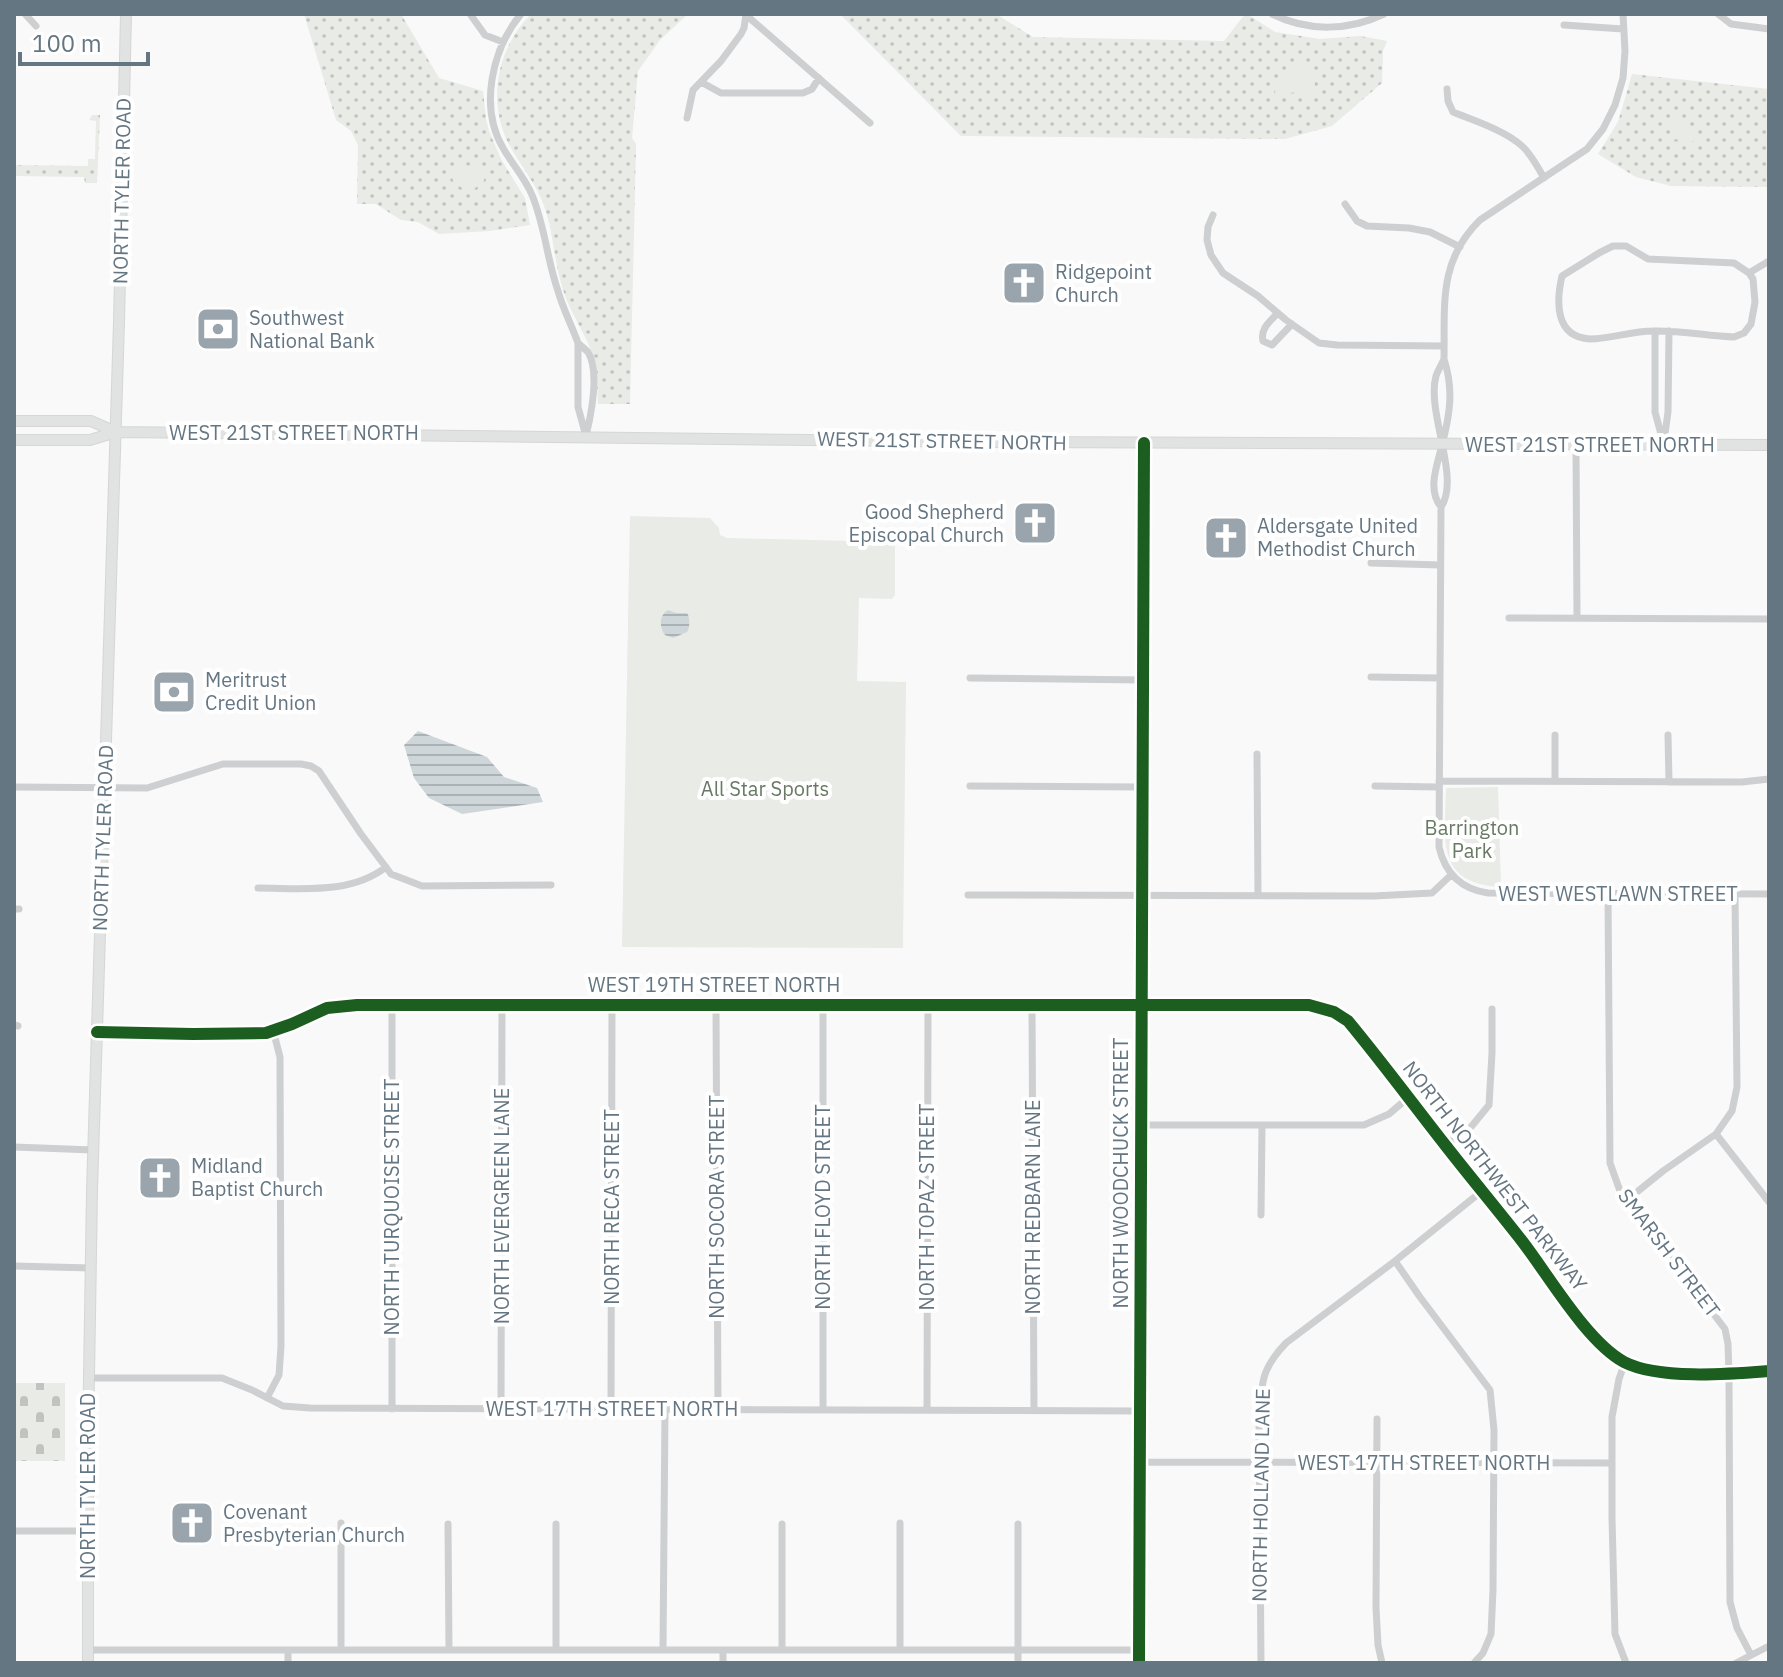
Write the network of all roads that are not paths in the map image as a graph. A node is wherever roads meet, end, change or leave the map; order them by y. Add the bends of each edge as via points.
1 (25, 14) edge
2 (126, 14) edge
3 (470, 14) edge
4 (521, 14) edge
5 (746, 14) edge
6 (1272, 14) edge
7 (1384, 14) edge
8 (1623, 14) edge
9 (1718, 14) edge
10 (1564, 25) dead end
11 (36, 26) dead end
12 (1623, 29) junction
13 (1769, 29) edge
14 (503, 42) junction
15 (819, 78) junction
16 (701, 82) junction
17 (1447, 89) dead end
18 (687, 118) dead end
19 (870, 123) dead end
20 (1544, 178) junction
21 (1345, 204) dead end
22 (1213, 215) dead end
23 (1460, 247) junction
24 (1769, 261) edge
25 (1749, 273) junction
26 (1278, 313) junction
27 (1292, 324) junction
28 (1655, 331) junction
29 (1669, 331) junction
30 (578, 343) junction
31 (1444, 346) junction
32 (1444, 359) junction
33 (14, 421) edge
34 (116, 432) junction
35 (586, 436) junction
36 (14, 440) edge
37 (1144, 443) junction
38 (1442, 445) junction
39 (1576, 445) junction
40 (1664, 445) junction
41 (1769, 445) edge
42 (1371, 563) dead end
43 (1440, 565) junction
44 (1509, 618) dead end
45 (1577, 618) junction
46 (1769, 619) edge
47 (1371, 677) dead end
48 (970, 678) dead end
49 (1440, 678) junction
50 (1144, 680) junction
51 (1555, 735) dead end
52 (1668, 735) dead end
53 (1257, 754) dead end
54 (1769, 779) edge
55 (1555, 781) junction
56 (1669, 782) junction
57 (1439, 784) junction
58 (970, 786) dead end
59 (1375, 786) dead end
60 (14, 787) edge
61 (1143, 787) junction
62 (105, 788) junction
63 (386, 867) junction
64 (1451, 875) junction
65 (551, 885) dead end
66 (258, 888) dead end
67 (1608, 894) junction
68 (1735, 894) junction
69 (1769, 894) edge
70 (968, 895) dead end
71 (1143, 895) junction
72 (1258, 895) junction
73 (392, 1004) junction
74 (502, 1004) junction
75 (1032, 1004) junction
76 (612, 1005) junction
77 (716, 1005) junction
78 (823, 1005) junction
79 (928, 1005) junction
80 (1142, 1005) junction
81 (1492, 1009) dead end
82 (1334, 1012) joint
83 (273, 1030) junction
84 (97, 1032) junction
85 (1409, 1097) junction
86 (1141, 1125) junction
87 (1262, 1126) junction
88 (1716, 1134) junction
89 (1445, 1145) junction
90 (14, 1147) edge
91 (93, 1150) junction
92 (1482, 1191) junction
93 (1627, 1200) junction
94 (1769, 1202) edge
95 (1261, 1215) dead end
96 (1395, 1261) junction
97 (14, 1266) edge
98 (91, 1268) junction
99 (1625, 1362) junction
100 (1769, 1371) edge
101 (1729, 1374) junction
102 (89, 1378) junction
103 (267, 1398) junction
104 (392, 1409) junction
105 (501, 1409) junction
106 (611, 1409) junction
107 (665, 1409) junction
108 (718, 1409) junction
109 (823, 1409) junction
110 (927, 1410) junction
111 (1034, 1410) junction
112 (1141, 1411) junction
113 (1377, 1419) dead end
114 (1140, 1462) junction
115 (1260, 1463) junction
116 (1377, 1463) junction
117 (1494, 1463) junction
118 (1612, 1463) junction
119 (341, 1523) dead end
120 (900, 1523) dead end
121 (448, 1524) dead end
122 (556, 1524) dead end
123 (782, 1524) dead end
124 (1018, 1524) dead end
125 (14, 1531) edge
126 (87, 1531) junction
127 (1769, 1646) edge
128 (87, 1650) junction
129 (288, 1650) junction
130 (341, 1650) junction
131 (449, 1650) junction
132 (556, 1650) junction
133 (663, 1650) junction
134 (723, 1650) junction
135 (782, 1650) junction
136 (900, 1650) junction
137 (1018, 1650) junction
138 (1138, 1650) junction
139 (1751, 1655) junction
140 (88, 1663) edge
141 (288, 1663) edge
142 (723, 1663) edge
143 (1018, 1663) edge
144 (1139, 1663) edge
145 (1261, 1663) edge
146 (1382, 1663) edge
147 (1474, 1663) edge
148 (1626, 1663) edge
149 (1736, 1663) edge

1 - 11 street
2 - 34 main road, NORTH TYLER ROAD
3 - 14 street via 479,30
4 - 14 street
5 - 15 street
5 - 16 street via 741,34
6 - 7 street via 1327,28
8 - 12 street
9 - 13 street via 1731,24
10 - 12 street
12 - 20 street via 1623,78 1603,129 1587,149
14 - 30 street via 493,69 496,130 533,196 558,292
15 - 16 street via 803,93 721,93
15 - 19 street
16 - 18 street via 693,90
17 - 20 street via 1453,112 1519,143
20 - 23 street via 1480,220
21 - 23 street via 1367,226 1430,232
22 - 26 street via 1207,240 1211,255 1223,273
23 - 31 street via 1445,282
24 - 25 street
25 - 28 street via 1734,263 1648,259 1626,246 1613,246 1562,276 1559,315 1566,329 1579,337
25 - 29 street via 1755,302 1744,333 1734,337
26 - 27 street
26 - 27 street via 1265,328 1263,341 1272,345
27 - 31 street via 1319,343
28 - 29 street
28 - 40 street via 1655,412
29 - 40 street
30 - 35 street via 578,407
30 - 35 street via 588,353 593,380
31 - 32 street
32 - 38 street via 1450,411
32 - 38 street via 1436,378
33 - 34 main road, WEST 21ST STREET NORTH via 91,421
34 - 35 main road, WEST 21ST STREET NORTH
34 - 36 main road, WEST 21ST STREET NORTH via 90,440
34 - 62 main road, NORTH TYLER ROAD
35 - 37 main road, WEST 21ST STREET NORTH
37 - 38 main road, WEST 21ST STREET NORTH
37 - 50 street, NORTH WOODCHUCK STREET
38 - 39 main road, WEST 21ST STREET NORTH
38 - 43 street via 1434,477 1434,499 1441,507
39 - 40 main road, WEST 21ST STREET NORTH
39 - 45 street
40 - 41 main road, WEST 21ST STREET NORTH
42 - 43 street
43 - 49 street
44 - 45 street
45 - 46 street
47 - 49 street
48 - 50 street
49 - 57 street
50 - 61 street, NORTH WOODCHUCK STREET
51 - 55 street
52 - 56 street
53 - 72 street
54 - 56 street
55 - 56 street
55 - 57 street
57 - 59 street
57 - 64 street via 1439,847
58 - 61 street
60 - 62 street
61 - 71 street, NORTH WOODCHUCK STREET
62 - 63 street via 147,788 223,764 311,766 326,779
62 - 84 main road, NORTH TYLER ROAD
63 - 65 street via 422,886
63 - 66 street via 373,878 339,888
64 - 67 street, WEST WESTLAWN STREET via 1470,889 1488,893
64 - 72 street via 1432,893
67 - 68 street, WEST WESTLAWN STREET
67 - 93 street, SMARSH STREET via 1610,1163
68 - 69 street, WEST WESTLAWN STREET
68 - 88 street via 1737,1087 1732,1111
70 - 71 street
71 - 72 street
71 - 80 street, NORTH WOODCHUCK STREET
73 - 74 street, WEST 19TH STREET NORTH
73 - 83 street, WEST 19TH STREET NORTH via 327,1008
73 - 104 street, NORTH TURQUOISE STREET
74 - 76 street, WEST 19TH STREET NORTH
74 - 105 street, NORTH EVERGREEN LANE
75 - 79 street, WEST 19TH STREET NORTH
75 - 80 street, WEST 19TH STREET NORTH
75 - 111 street, NORTH REDBARN LANE
76 - 77 street, WEST 19TH STREET NORTH
76 - 106 street, NORTH RECA STREET
77 - 78 street, WEST 19TH STREET NORTH
77 - 108 street, NORTH SOCORA STREET
78 - 79 street, WEST 19TH STREET NORTH
78 - 109 street, NORTH FLOYD STREET
79 - 110 street, NORTH TOPAZ STREET
80 - 82 street, WEST 19TH STREET NORTH via 1285,1004
80 - 86 street, NORTH WOODCHUCK STREET
81 - 89 street via 1489,1105 1471,1127
82 - 85 street, NORTH NORTHWEST PARKWAY via 1348,1021
83 - 84 street, WEST 19TH STREET NORTH
83 - 103 street via 280,1057 281,1346 279,1375
84 - 91 main road, NORTH TYLER ROAD
85 - 87 street via 1364,1125
85 - 89 street, NORTH NORTHWEST PARKWAY
86 - 87 street
86 - 112 street, NORTH WOODCHUCK STREET
87 - 95 street
88 - 93 street
88 - 94 street
89 - 92 street, NORTH NORTHWEST PARKWAY
90 - 91 street
91 - 98 main road, NORTH TYLER ROAD
92 - 96 street, NORTH HOLLAND LANE
92 - 99 street, NORTH NORTHWEST PARKWAY via 1596,1340
93 - 101 street, SMARSH STREET via 1725,1329
96 - 115 street, NORTH HOLLAND LANE via 1274,1356 1262,1378
96 - 117 street via 1490,1390
97 - 98 street
98 - 102 main road, NORTH TYLER ROAD
99 - 101 street via 1666,1372
99 - 118 street via 1612,1417
100 - 101 street
101 - 139 street, SMARSH STREET via 1730,1602
102 - 103 street, WEST 17TH STREET NORTH via 222,1378
102 - 126 main road, NORTH TYLER ROAD
103 - 104 street, WEST 17TH STREET NORTH via 283,1406
104 - 105 street, WEST 17TH STREET NORTH
105 - 106 street, WEST 17TH STREET NORTH
106 - 107 street, WEST 17TH STREET NORTH
107 - 108 street, WEST 17TH STREET NORTH
107 - 133 street
108 - 109 street, WEST 17TH STREET NORTH
109 - 110 street, WEST 17TH STREET NORTH
110 - 111 street, WEST 17TH STREET NORTH
111 - 112 street, WEST 17TH STREET NORTH
112 - 114 street, NORTH WOODCHUCK STREET
113 - 116 street
114 - 115 street, WEST 17TH STREET NORTH
114 - 138 street, NORTH WOODCHUCK STREET
115 - 116 street, WEST 17TH STREET NORTH
115 - 145 street, NORTH HOLLAND LANE
116 - 117 street, WEST 17TH STREET NORTH
116 - 146 street via 1376,1608
117 - 118 street, WEST 17TH STREET NORTH
117 - 147 street via 1491,1634
118 - 148 street via 1615,1634
119 - 130 street
120 - 136 street
121 - 131 street
122 - 132 street
123 - 135 street
124 - 137 street
125 - 126 street
126 - 128 main road, NORTH TYLER ROAD
127 - 139 street
128 - 129 street
128 - 140 main road, NORTH TYLER ROAD
129 - 130 street
129 - 141 street
130 - 131 street
131 - 132 street
132 - 133 street
133 - 134 street
134 - 135 street
134 - 142 street
135 - 136 street
136 - 137 street
137 - 138 street
137 - 143 street
138 - 144 street, NORTH WOODCHUCK STREET
139 - 149 street

